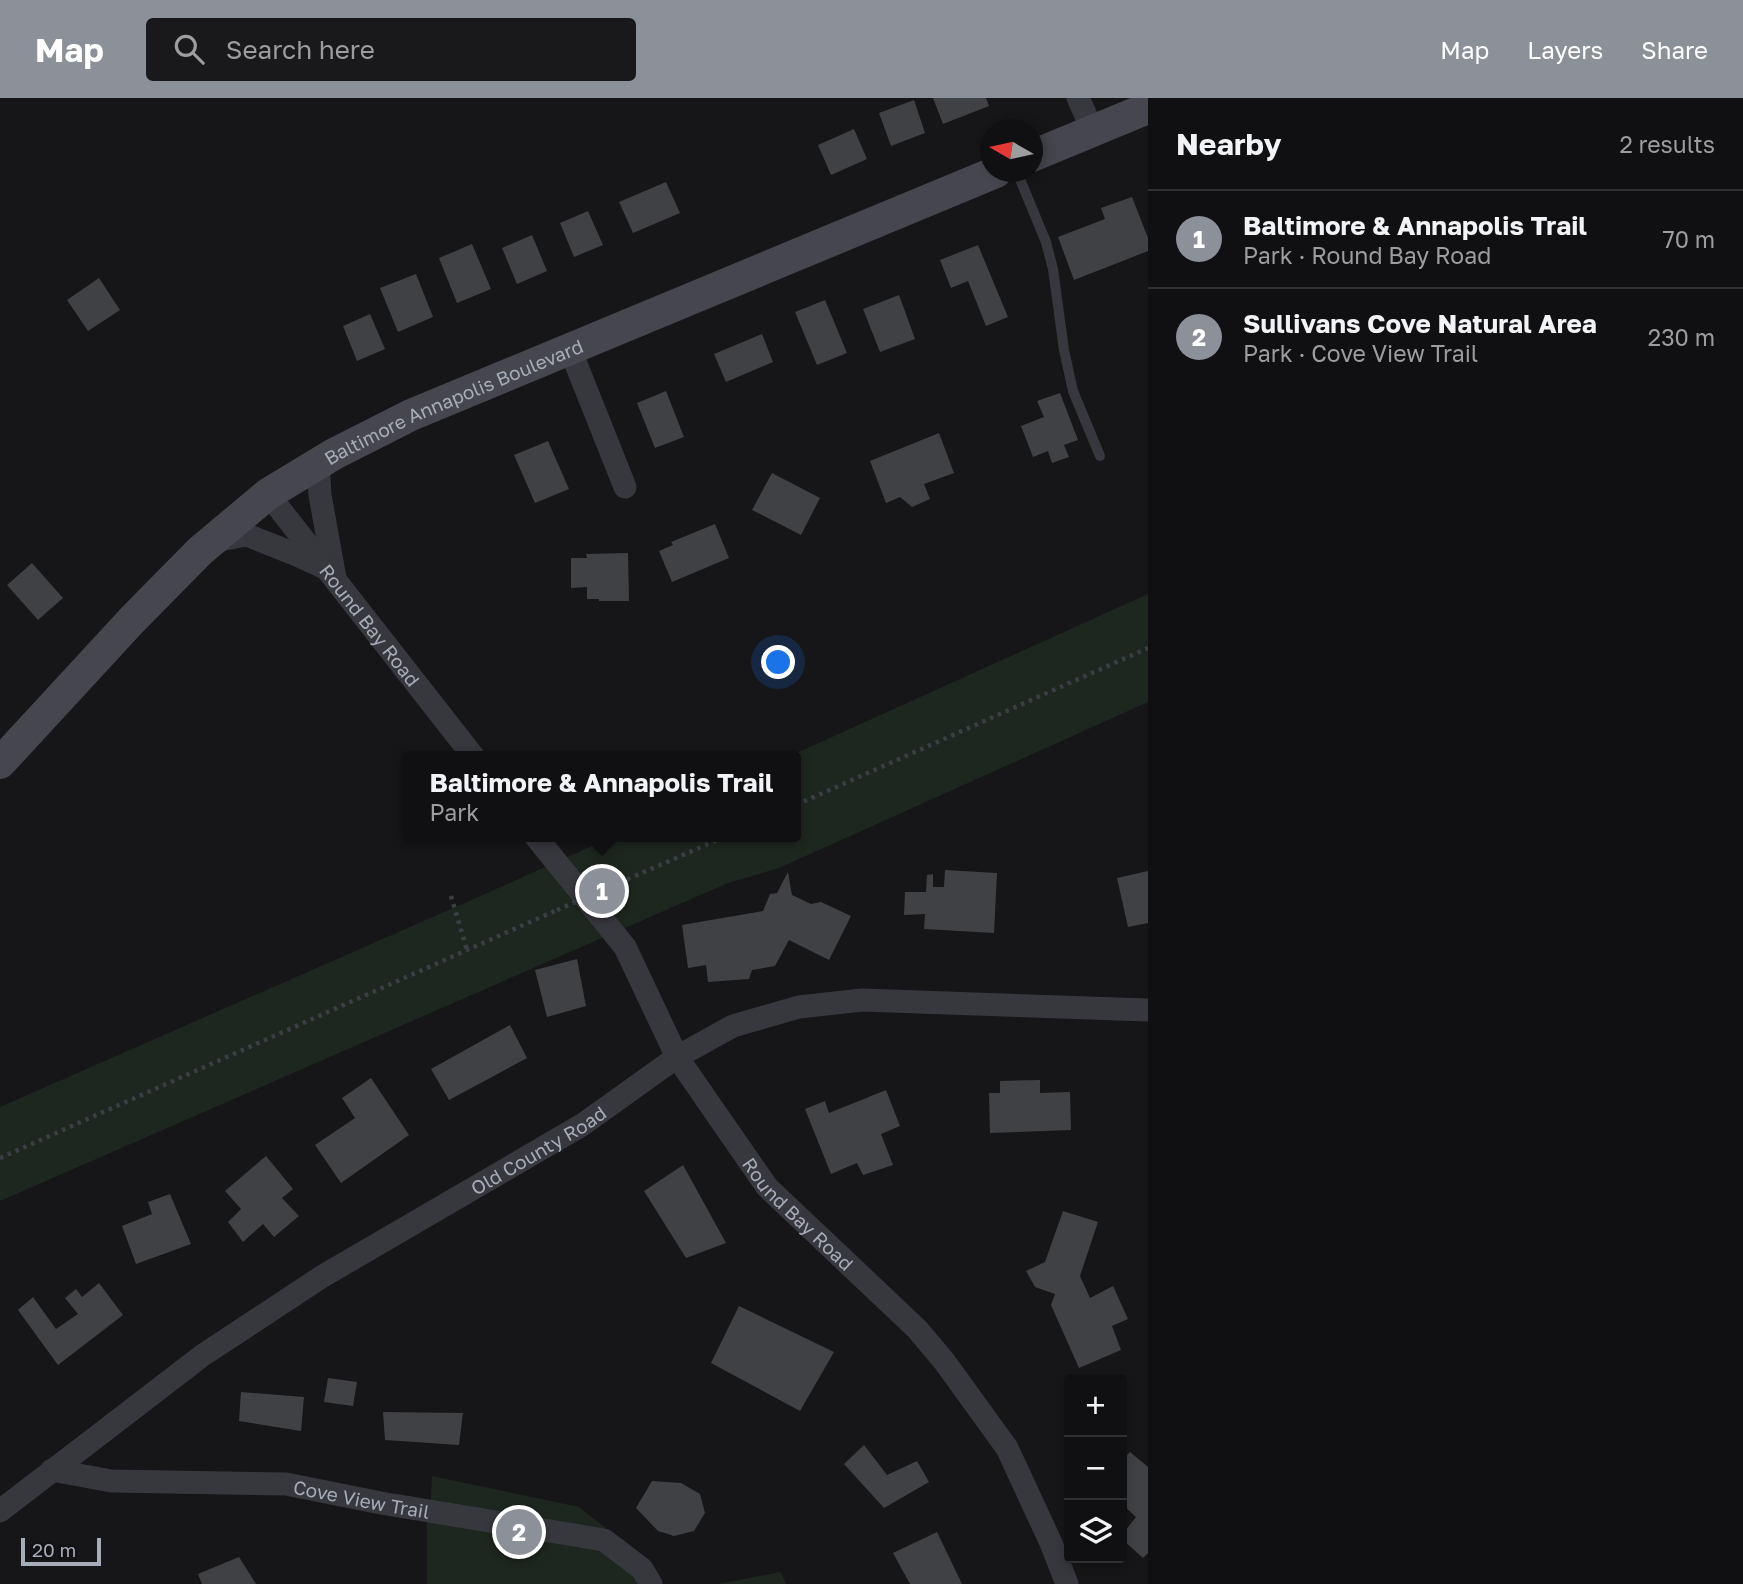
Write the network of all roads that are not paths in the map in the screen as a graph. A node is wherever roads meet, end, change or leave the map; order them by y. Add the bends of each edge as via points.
1 (1078, 98) edge
2 (1148, 108) edge
3 (1093, 131) junction
4 (1043, 151) edge
5 (980, 179) edge
6 (1021, 182) edge
7 (570, 349) junction
8 (1100, 456) dead end
9 (318, 463) junction
10 (625, 487) dead end
11 (268, 494) junction
12 (211, 542) junction
13 (331, 575) junction
14 (469, 751) edge
15 (0, 763) edge
16 (540, 842) edge
17 (1148, 1010) edge
18 (677, 1058) junction
19 (52, 1470) junction
20 (0, 1511) edge
21 (651, 1584) edge
22 (1068, 1584) edge

1 - 3 street
2 - 3 street
3 - 4 street
5 - 7 street, Baltimore Annapolis Boulevard
6 - 8 lane via 1054,269 1073,391
7 - 9 street, Baltimore Annapolis Boulevard via 408,417
7 - 10 street
9 - 11 street, Baltimore Annapolis Boulevard
9 - 13 street
11 - 12 street, Baltimore Annapolis Boulevard
11 - 13 street, Round Bay Road
12 - 13 street via 247,535 298,555
12 - 15 street, Baltimore Annapolis Boulevard
13 - 14 street, Round Bay Road
16 - 18 street, Round Bay Road via 625,947
17 - 18 street, Old County Road via 862,1000 799,1007 733,1026
18 - 19 street, Old County Road via 582,1125 323,1276 203,1355
18 - 22 street, Round Bay Road via 766,1186 917,1329 944,1361 1007,1448
19 - 20 street, Old County Road
19 - 21 street, Cove View Trail via 111,1481 286,1484 604,1540 642,1569

